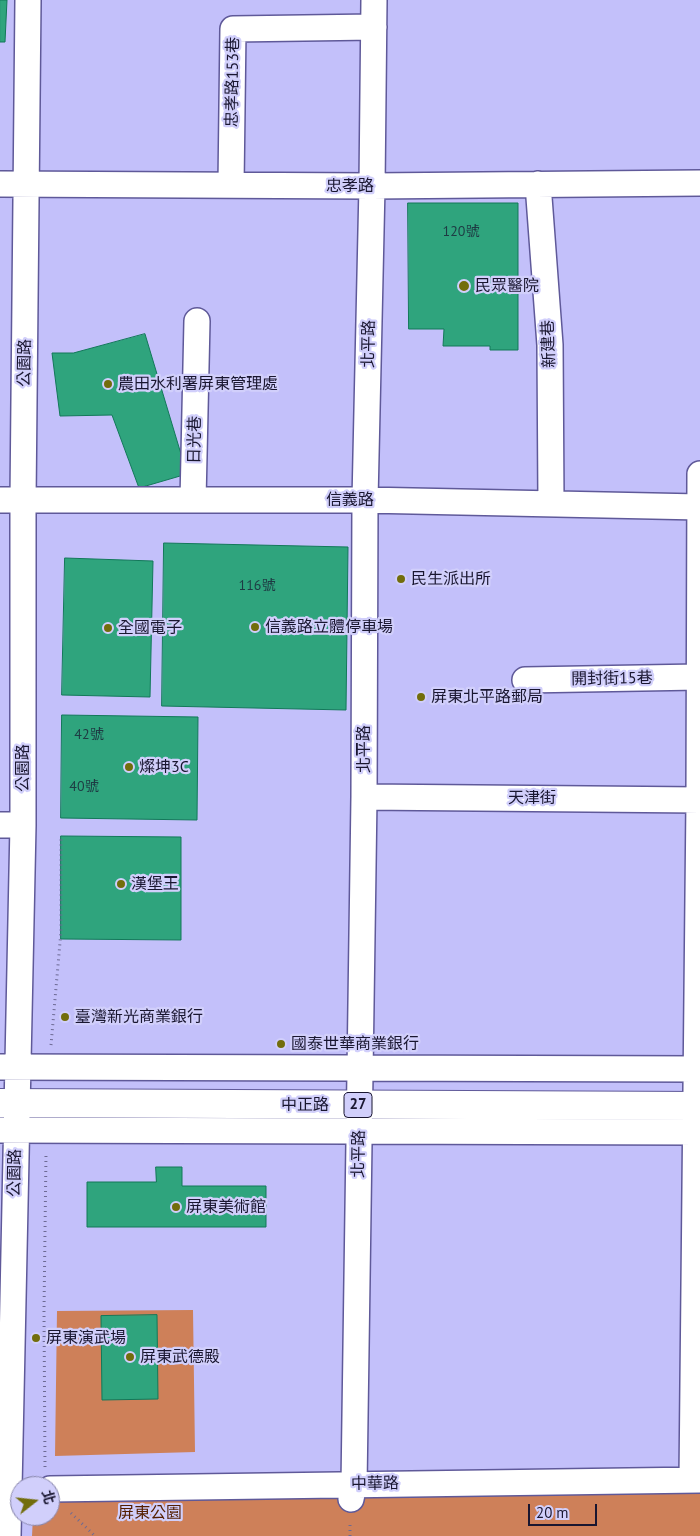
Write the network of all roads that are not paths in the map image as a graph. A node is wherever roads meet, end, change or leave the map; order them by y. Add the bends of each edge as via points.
1 (28, 0) edge
2 (374, 0) edge
3 (374, 27) junction
4 (700, 183) edge
5 (0, 184) edge
6 (27, 184) junction
7 (538, 184) junction
8 (231, 185) junction
9 (372, 186) junction
10 (197, 321) dead end
11 (700, 474) edge
12 (12, 500) edge
13 (193, 500) junction
14 (365, 500) junction
15 (551, 504) junction
16 (700, 507) edge
17 (699, 677) edge
18 (525, 680) dead end
19 (364, 797) junction
20 (699, 800) edge
21 (12, 825) edge
22 (698, 1012) edge
23 (9, 1067) edge
24 (360, 1068) junction
25 (698, 1069) edge
26 (8, 1103) edge
27 (359, 1118) junction
28 (697, 1119) edge
29 (8, 1130) edge
30 (696, 1480) edge
31 (60, 1482) edge
32 (10, 1489) edge
33 (352, 1492) junction
34 (8, 1536) edge

1 - 6 street, 公園路
2 - 3 street, 北平路
3 - 8 street, 忠孝路153巷 via 233,29
3 - 9 street, 北平路
4 - 7 street, 忠孝路
5 - 6 street, 忠孝路
6 - 8 street, 忠孝路
6 - 12 street, 公園路
7 - 9 street, 忠孝路
7 - 15 street, 新建巷 via 550,344
8 - 9 street, 忠孝路
9 - 14 street, 北平路
10 - 13 street, 日光巷
11 - 16 street
12 - 13 street, 信義路
12 - 21 street, 公園路
13 - 14 street, 信義路
14 - 15 street, 信義路
14 - 19 street, 北平路
15 - 16 street, 信義路
16 - 17 street
17 - 18 street, 開封街15巷
17 - 20 street
19 - 20 street, 天津街
19 - 24 street, 北平路
20 - 22 street
21 - 23 street, 公園路
22 - 25 street
23 - 24 street
23 - 26 street, 公園路
24 - 25 street
24 - 27 street, 北平路
25 - 28 street
26 - 27 main road, 中正路 / 27
26 - 29 street, 公園路
27 - 28 main road, 中正路 / 27
27 - 29 street, 中正路
27 - 33 street, 北平路
28 - 30 street
29 - 32 street, 公園路
30 - 33 street, 中華路
31 - 33 street, 中華路
32 - 34 street, 公園路

